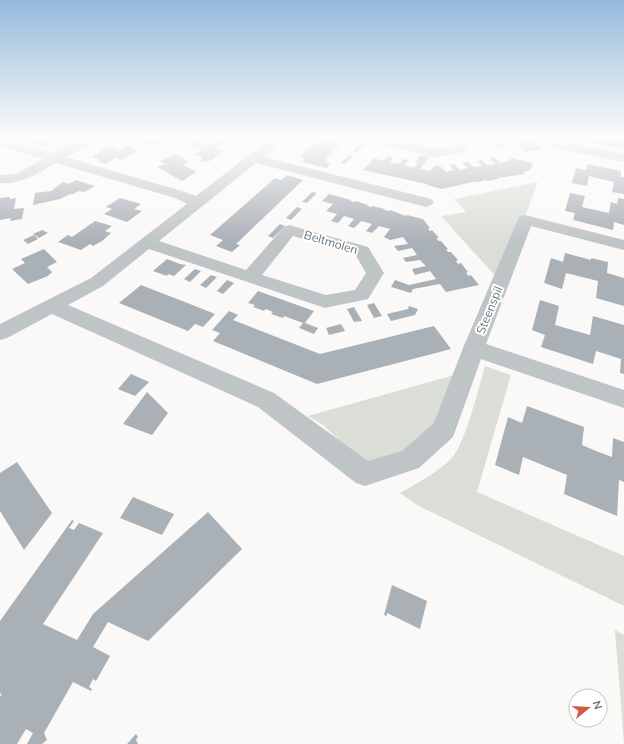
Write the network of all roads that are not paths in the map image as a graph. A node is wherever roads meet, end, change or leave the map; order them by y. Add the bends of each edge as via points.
1 (26, 174) edge
2 (108, 174) edge
3 (234, 174) edge
4 (315, 174) edge
5 (0, 179) edge
6 (198, 202) junction
7 (426, 202) dead end
8 (147, 243) junction
9 (624, 245) edge
10 (250, 277) junction
11 (52, 306) junction
12 (0, 333) edge
13 (474, 348) junction
14 (624, 399) edge

1 - 5 street via 20,177
2 - 6 street
3 - 6 street
4 - 7 street
6 - 8 street
8 - 10 street, Beltmolen
8 - 11 street via 97,282
9 - 13 street, Steenspil via 526,220
10 - 10 street, Beltmolen via 290,230 362,251 375,273 361,295 325,302
11 - 12 street
11 - 13 street via 266,400 365,474 410,460 444,430
13 - 14 street, Steenspil

